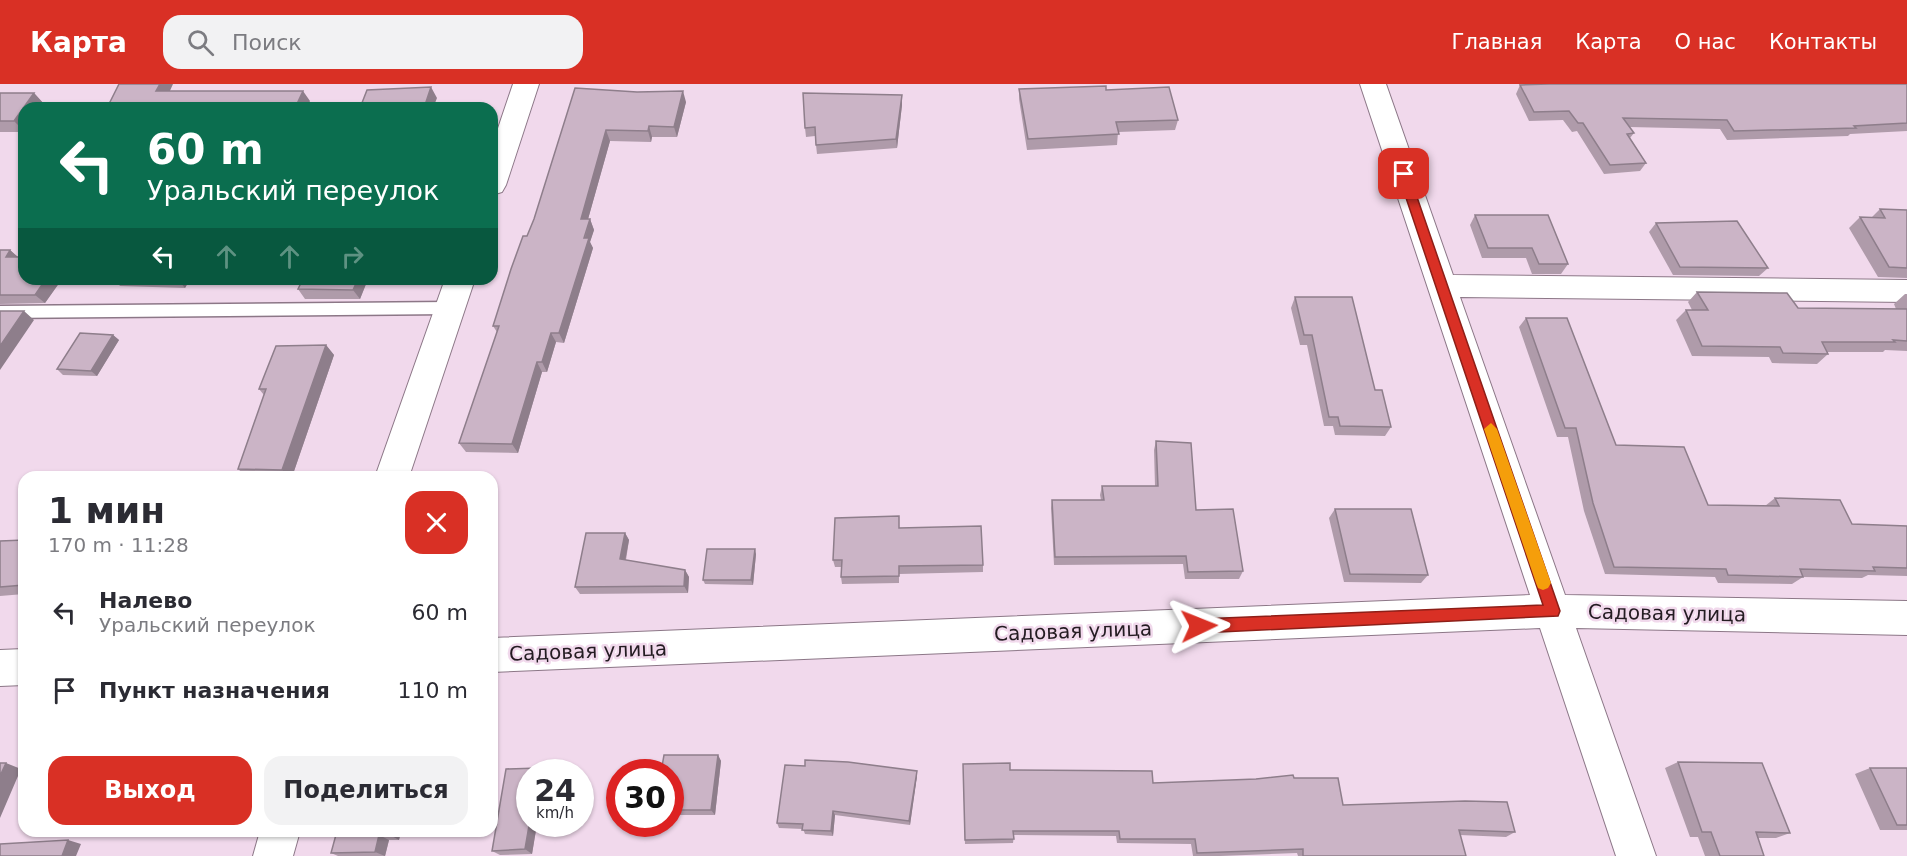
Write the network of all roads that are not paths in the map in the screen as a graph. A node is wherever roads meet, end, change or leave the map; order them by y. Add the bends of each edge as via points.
1 (526, 84) edge
2 (1373, 84) edge
3 (498, 166) edge
4 (458, 285) edge
5 (1442, 286) junction
6 (1907, 291) edge
7 (450, 308) junction
8 (0, 312) edge
9 (394, 471) edge
10 (1553, 611) junction
11 (1907, 618) edge
12 (498, 655) edge
13 (18, 667) edge
14 (0, 668) edge
15 (278, 837) edge
16 (273, 856) edge
17 (1636, 856) edge

1 - 3 street
2 - 5 street
4 - 7 street
5 - 6 street
5 - 10 street
7 - 8 lane
7 - 9 street
10 - 11 street, Садовая улица
10 - 12 street, Садовая улица
10 - 17 street
13 - 14 street
15 - 16 street

